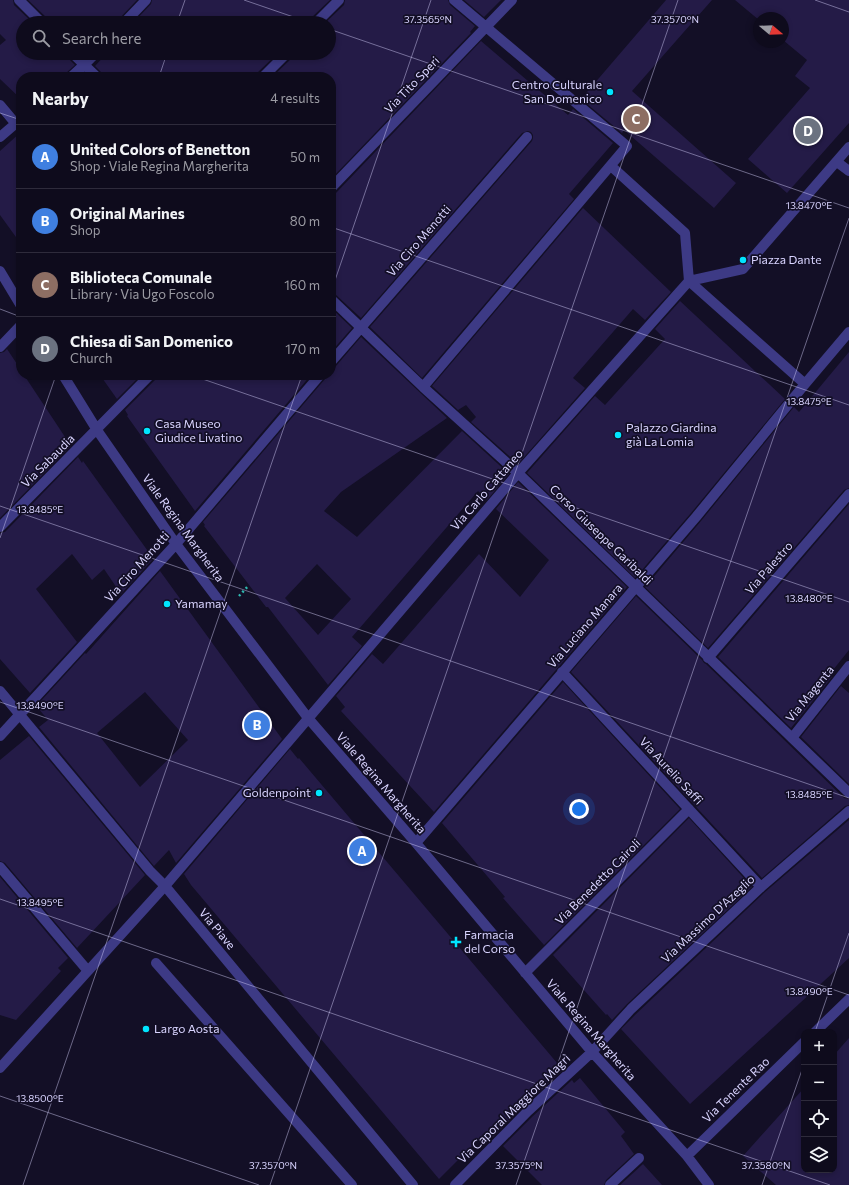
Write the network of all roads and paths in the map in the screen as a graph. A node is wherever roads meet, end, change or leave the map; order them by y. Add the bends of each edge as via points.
1 (20, 0) edge
2 (146, 0) edge
3 (338, 0) edge
4 (454, 0) edge
5 (512, 0) edge
6 (35, 16) edge
7 (131, 16) edge
8 (323, 16) edge
9 (486, 26) junction
10 (79, 60) edge
11 (89, 60) edge
12 (280, 60) edge
13 (84, 65) junction
14 (76, 72) edge
15 (92, 72) edge
16 (268, 72) edge
17 (0, 105) edge
18 (16, 120) edge
19 (16, 124) edge
20 (0, 137) edge
21 (527, 137) dead end
22 (849, 147) edge
23 (837, 162) junction
24 (611, 166) junction
25 (849, 171) edge
26 (336, 183) edge
27 (0, 271) edge
28 (689, 281) junction
29 (16, 298) edge
30 (336, 304) edge
31 (361, 327) junction
32 (16, 330) edge
33 (849, 332) edge
34 (0, 347) edge
35 (336, 356) edge
36 (66, 380) edge
37 (145, 380) edge
38 (316, 380) edge
39 (805, 384) junction
40 (423, 386) junction
41 (97, 430) junction
42 (518, 473) junction
43 (849, 494) edge
44 (0, 527) edge
45 (176, 544) junction
46 (635, 587) junction
47 (708, 658) junction
48 (849, 666) edge
49 (562, 672) junction
50 (0, 691) edge
51 (20, 714) junction
52 (308, 718) junction
53 (0, 736) edge
54 (792, 738) junction
55 (849, 793) edge
56 (689, 809) junction
57 (849, 811) edge
58 (416, 843) junction
59 (0, 867) edge
60 (165, 886) junction
61 (761, 887) junction
62 (156, 963) dead end
63 (88, 971) junction
64 (526, 973) junction
65 (849, 999) edge
66 (818, 1029) edge
67 (801, 1045) edge
68 (592, 1052) junction
69 (2, 1062) edge
70 (687, 1156) junction
71 (638, 1158) dead end
72 (352, 1185) edge
73 (413, 1185) edge
74 (456, 1185) edge
75 (610, 1185) edge
76 (709, 1185) edge

1 - 6 street
2 - 7 street
3 - 8 street
4 - 9 street
5 - 9 street, Via Tito Speri
9 - 24 street via 627,146
9 - 26 street, Via Tito Speri
10 - 13 street
11 - 13 street
12 - 16 street
13 - 14 street
13 - 15 street
17 - 18 street
19 - 20 street
21 - 31 street, Via Ciro Menotti
22 - 23 street
23 - 25 street
23 - 28 street via 743,270
24 - 28 street via 685,233
24 - 40 street
27 - 29 street
28 - 39 street
28 - 42 street, Via Carlo Cattaneo
30 - 31 street, Corso Giuseppe Garibaldi
31 - 35 street, Via Ciro Menotti
31 - 40 street, Corso Giuseppe Garibaldi
32 - 34 street
33 - 39 street, Via Luciano Manara
36 - 41 street, Viale Regina Margherita
37 - 41 street
38 - 45 street, Via Ciro Menotti
39 - 46 street, Via Luciano Manara
40 - 42 street, Corso Giuseppe Garibaldi
41 - 44 street, Via Sabaudia
41 - 45 street, Viale Regina Margherita
42 - 46 street, Corso Giuseppe Garibaldi
42 - 52 street, Via Carlo Cattaneo
43 - 47 street, Via Palestro
45 - 51 street, Via Ciro Menotti
45 - 52 street, Viale Regina Margherita
46 - 47 street, Corso Giuseppe Garibaldi
46 - 49 street, Via Luciano Manara
47 - 54 street, Corso Giuseppe Garibaldi
48 - 54 street, Via Magenta
49 - 56 street, Via Aurelio Saffi
49 - 58 street, Via Luciano Manara
50 - 51 street, Via Piave
51 - 53 street, Via Ciro Menotti
51 - 60 street, Via Piave
52 - 58 street, Viale Regina Margherita
52 - 60 street, Via Carlo Cattaneo
54 - 55 street, Corso Giuseppe Garibaldi
56 - 61 street, Via Aurelio Saffi
56 - 64 street, Via Benedetto Cairoli
57 - 61 street, Via Massimo D'Azeglio
58 - 64 street, Viale Regina Margherita
59 - 63 street
60 - 63 street, Via Carlo Cattaneo
60 - 73 street, Via Piave
61 - 68 street, Via Massimo D'Azeglio via 631,1009
62 - 72 street
63 - 69 street, Via Carlo Cattaneo
64 - 68 street, Viale Regina Margherita
65 - 66 street
67 - 70 street, Via Tenente Rao
68 - 70 street, Viale Regina Margherita
68 - 74 street, Via Caporal Maggiore Magrì via 528,1111
70 - 76 street, Viale Regina Margherita
71 - 75 street

